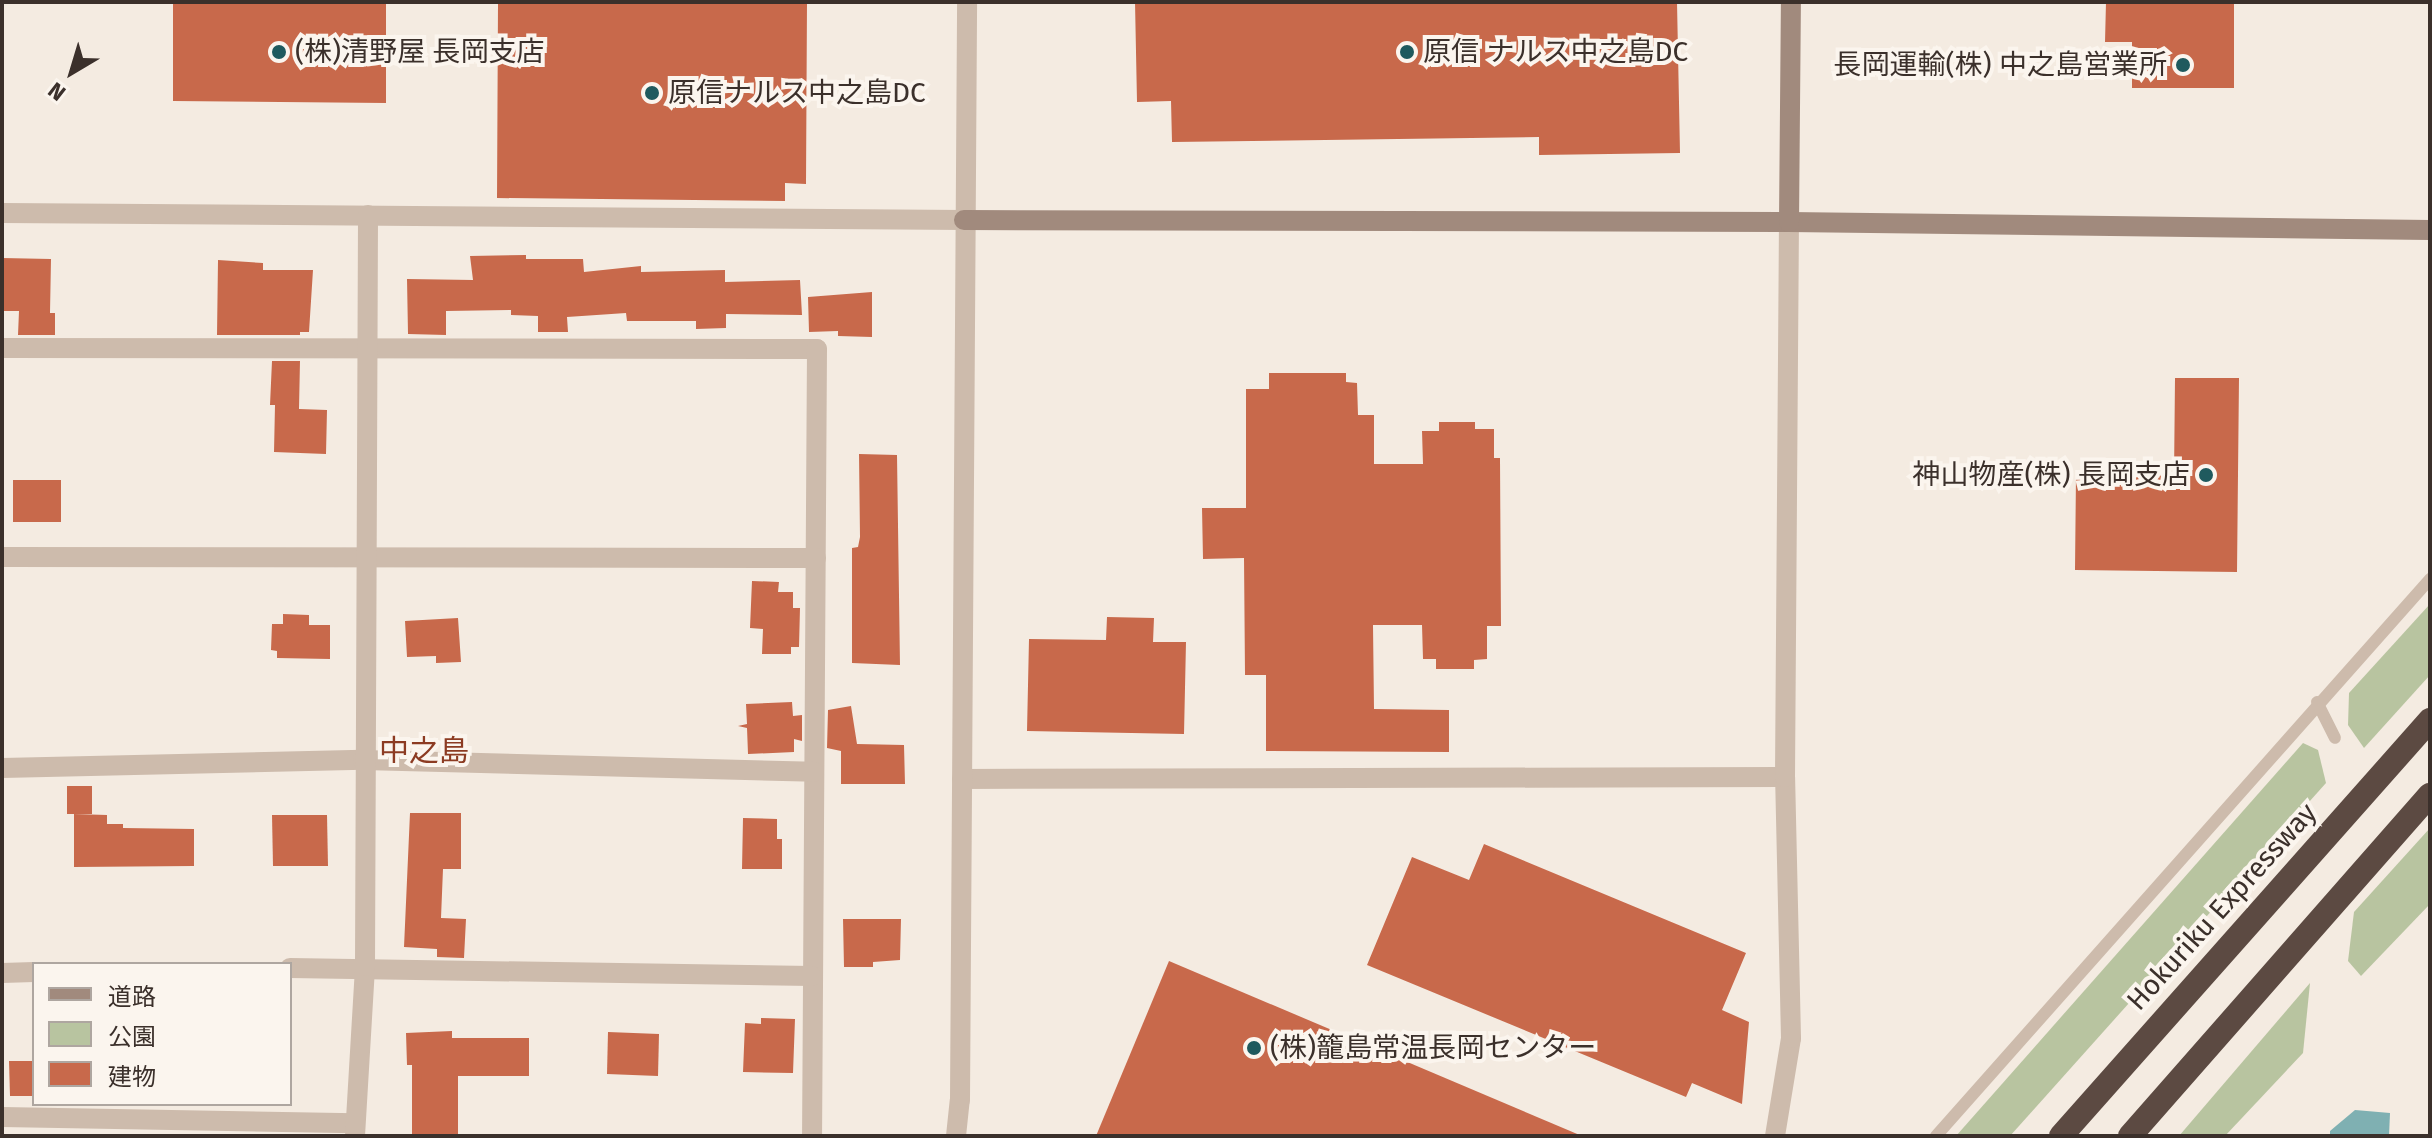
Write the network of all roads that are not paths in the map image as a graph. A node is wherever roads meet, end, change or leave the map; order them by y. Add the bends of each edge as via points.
1 (967, 2) edge
2 (1791, 2) edge
3 (2, 213) edge
4 (368, 215) junction
5 (964, 220) junction
6 (1789, 222) junction
7 (2430, 230) edge
8 (365, 347) junction
9 (2, 348) edge
10 (367, 556) junction
11 (2, 557) edge
12 (816, 558) junction
13 (2430, 579) edge
14 (2317, 702) junction
15 (2430, 720) edge
16 (2335, 738) dead end
17 (363, 760) junction
18 (2, 768) edge
19 (814, 772) junction
20 (1785, 777) junction
21 (962, 779) junction
22 (2430, 795) edge
23 (365, 966) junction
24 (292, 968) edge
25 (32, 972) edge
26 (2, 973) edge
27 (812, 976) junction
28 (2, 1117) edge
29 (355, 1129) edge
30 (812, 1136) edge
31 (956, 1136) edge
32 (1775, 1136) edge
33 (1936, 1136) edge
34 (2061, 1136) edge
35 (2130, 1136) edge

1 - 5 street
2 - 6 street
3 - 4 street
4 - 5 street
4 - 8 street
5 - 6 street
5 - 21 street
6 - 7 street
6 - 20 street
8 - 9 street
8 - 10 street
8 - 12 street via 817,349
10 - 11 street
10 - 12 street
10 - 17 street
12 - 19 street
13 - 14 lane
14 - 16 lane
14 - 33 lane
15 - 34 highway, Hokuriku Expressway
17 - 18 street
17 - 19 street
17 - 23 street
19 - 27 street
20 - 21 street
20 - 32 street via 1791,1038
21 - 31 street
22 - 35 highway
23 - 24 street
23 - 27 street
23 - 29 street
25 - 26 street
27 - 30 street
28 - 29 street

